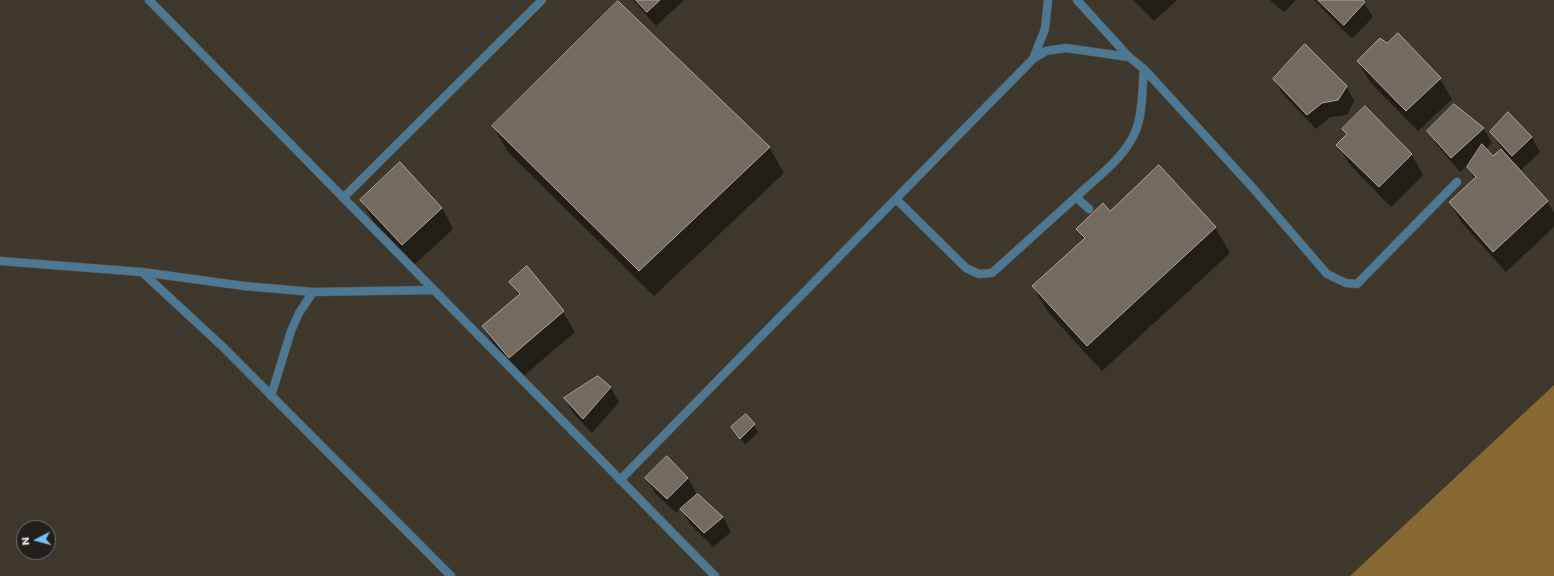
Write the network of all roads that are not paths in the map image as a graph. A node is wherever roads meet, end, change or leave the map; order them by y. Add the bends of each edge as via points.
1 (149, 0) edge
2 (542, 0) edge
3 (1048, 0) edge
4 (1077, 0) edge
5 (1129, 57) junction
6 (1032, 59) junction
7 (1144, 68) junction
8 (1457, 182) dead end
9 (1076, 197) junction
10 (343, 198) junction
11 (896, 199) junction
12 (1089, 209) dead end
13 (0, 261) edge
14 (142, 272) junction
15 (433, 290) junction
16 (313, 292) junction
17 (271, 396) junction
18 (620, 480) junction
19 (451, 576) edge
20 (715, 576) edge

1 - 10 street
2 - 10 street
3 - 6 street via 1045,29
4 - 5 street
5 - 6 street via 1066,48 1046,51
5 - 7 street
6 - 11 street
7 - 8 street via 1327,274 1346,283 1357,284
7 - 9 street via 1136,130 1124,151
9 - 11 street via 992,273 979,274 966,268
9 - 12 street
10 - 15 street
11 - 18 street
13 - 14 street
14 - 16 street via 244,286
14 - 17 street
15 - 16 street
15 - 18 street
16 - 17 street via 291,331
17 - 19 street
18 - 20 street

